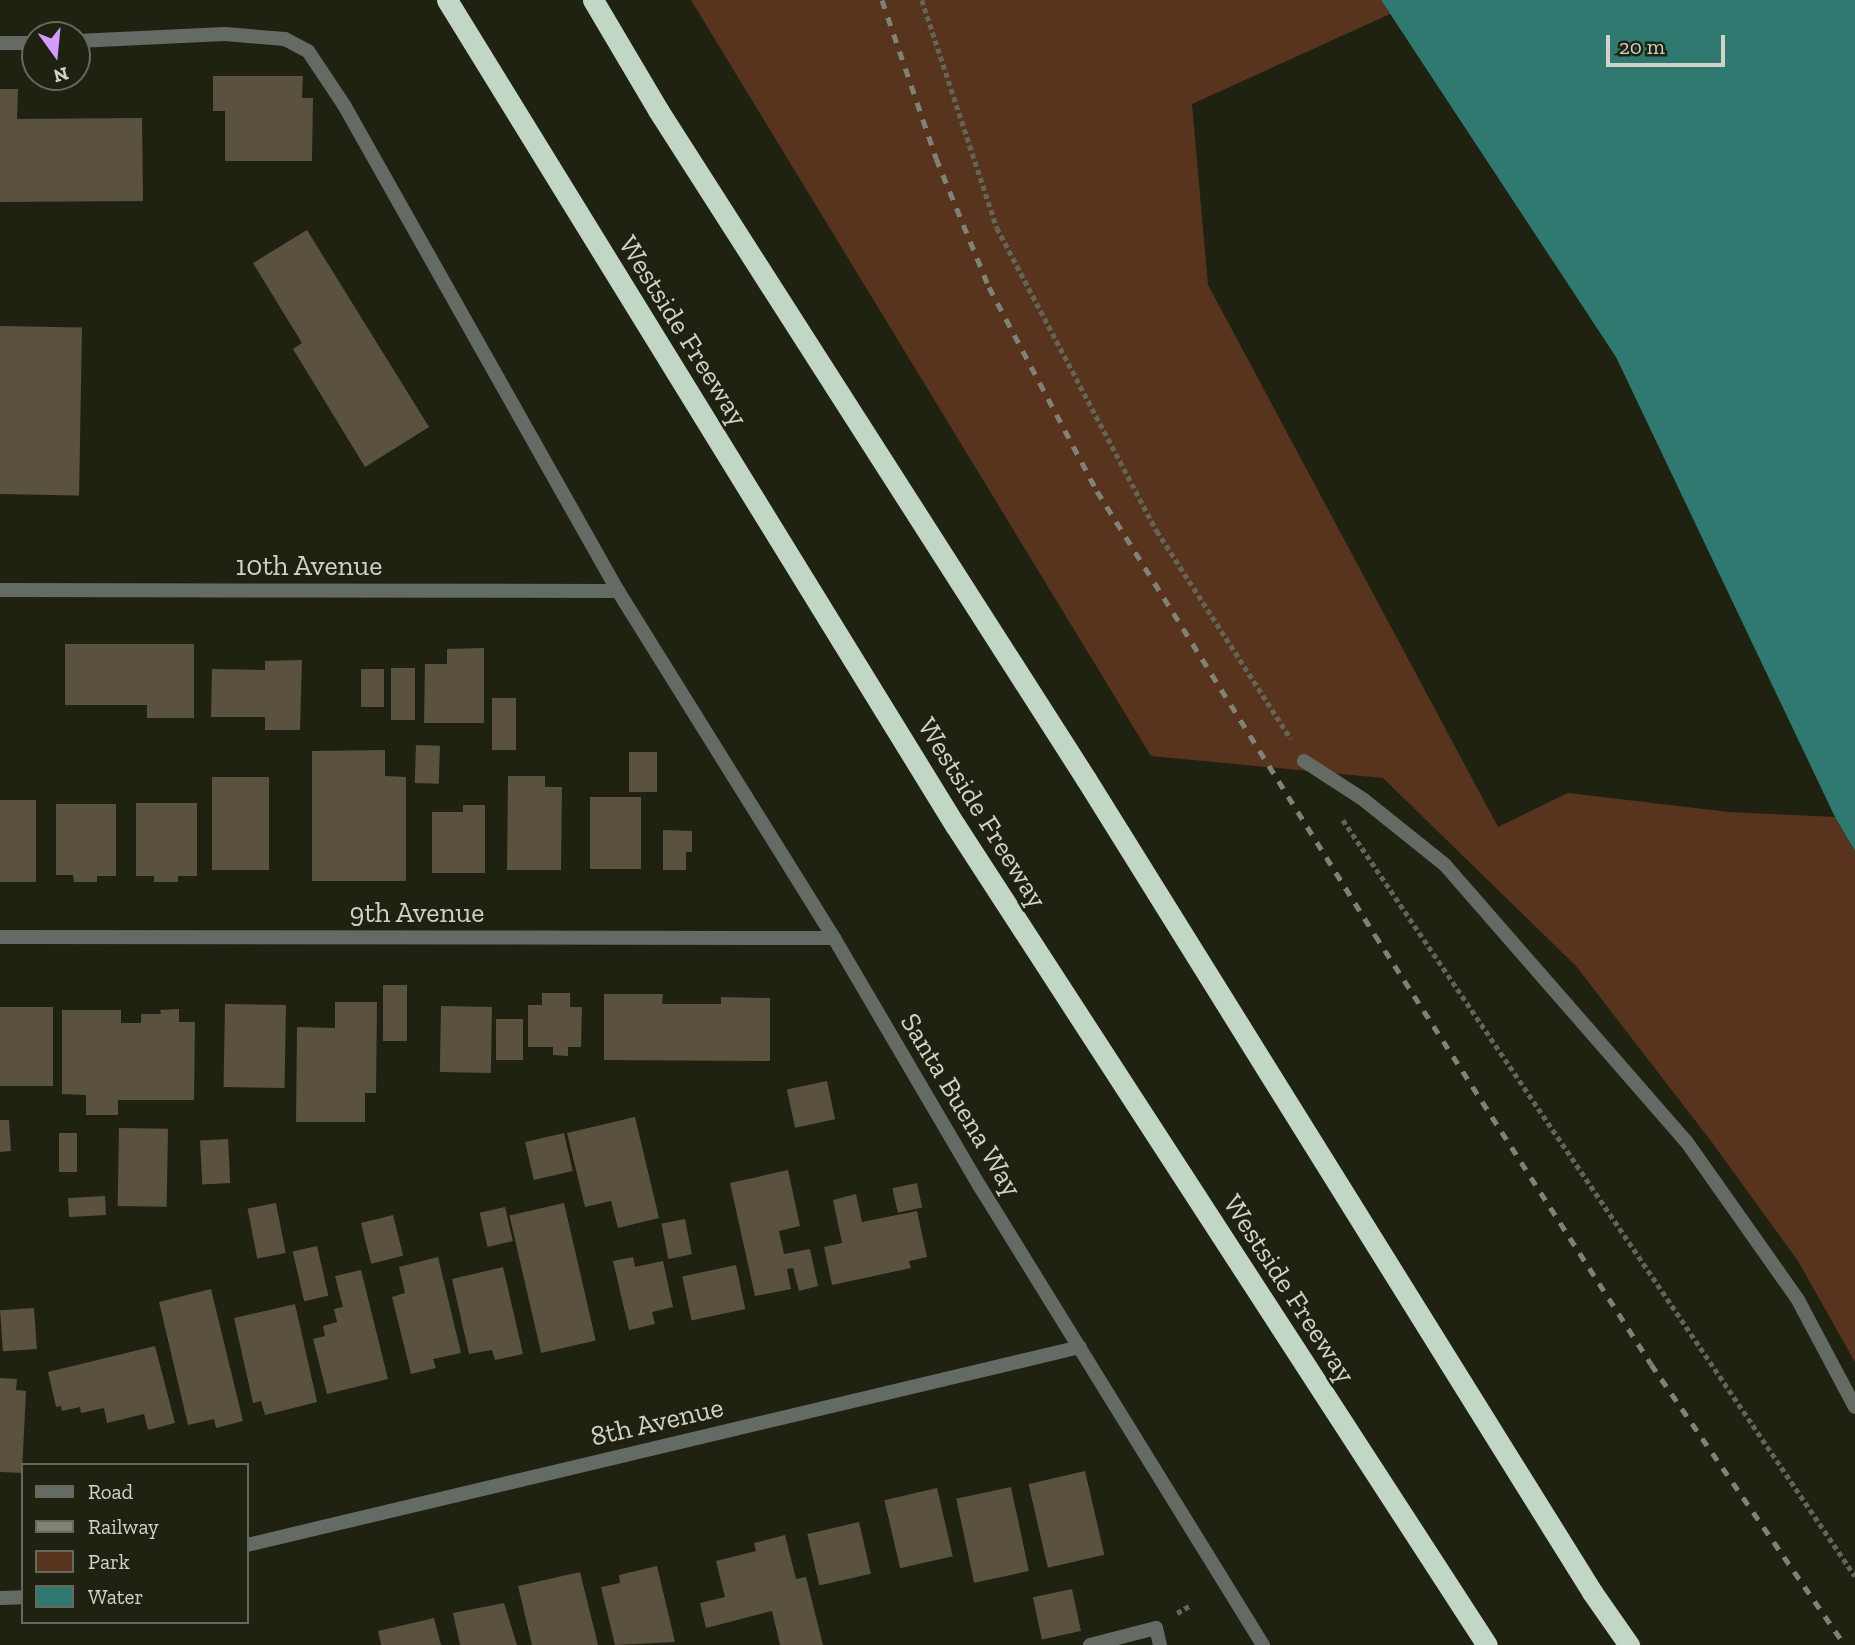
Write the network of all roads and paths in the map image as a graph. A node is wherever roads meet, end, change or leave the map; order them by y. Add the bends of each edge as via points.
1 (447, 0) edge
2 (593, 0) edge
3 (91, 40) edge
4 (0, 43) edge
5 (21, 43) edge
6 (0, 590) edge
7 (618, 591) junction
8 (1304, 761) dead end
9 (0, 937) edge
10 (834, 938) junction
11 (1080, 1347) junction
12 (1855, 1406) edge
13 (248, 1545) edge
14 (21, 1597) edge
15 (0, 1598) edge
16 (1090, 1645) edge
17 (1160, 1645) edge
18 (1263, 1645) edge
19 (1487, 1645) edge
20 (1629, 1645) edge

1 - 19 highway, Westside Freeway via 955,825
2 - 20 highway via 658,110 1086,779
3 - 7 street, Santa Buena Way via 225,34 285,39 308,51 344,105
4 - 5 street
6 - 7 street, 10th Avenue
7 - 10 street, Santa Buena Way
8 - 12 street via 1364,800 1445,865 1686,1141 1798,1300
9 - 10 street, 9th Avenue
10 - 11 street, Santa Buena Way
11 - 13 street, 8th Avenue
11 - 18 street, Santa Buena Way
14 - 15 street
16 - 17 street via 1156,1628

